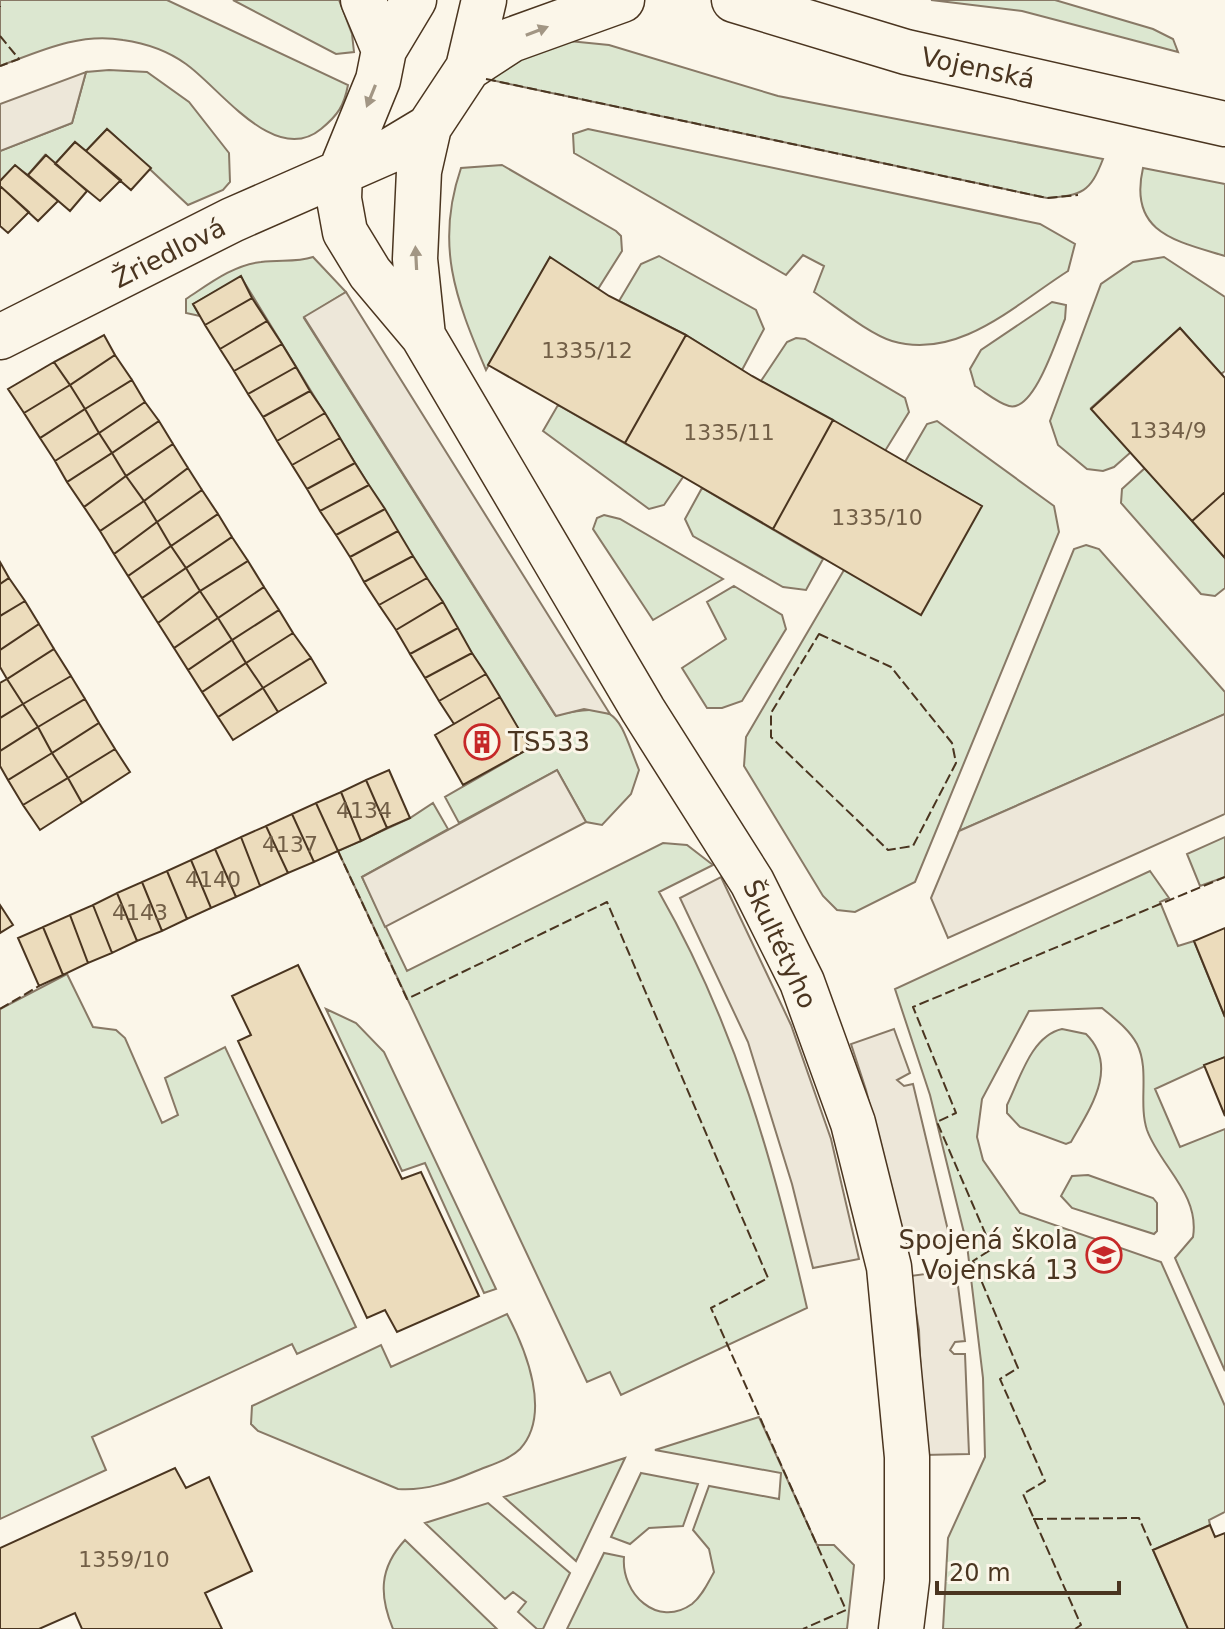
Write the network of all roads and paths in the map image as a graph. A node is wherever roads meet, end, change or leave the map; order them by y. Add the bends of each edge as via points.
1 (363, 0) edge
2 (414, 0) edge
3 (484, 0) edge
4 (622, 0) edge
5 (734, 0) edge
6 (384, 50) junction
7 (468, 68) junction
8 (1225, 124) edge
9 (429, 127) junction
10 (340, 173) junction
11 (423, 336) junction
12 (0, 337) edge
13 (901, 1629) edge

1 - 6 street
2 - 6 street
3 - 7 street, Žriedlová
7 -> 4 street, Žriedlová via 511,40
5 - 8 street, Vojenská via 906,52
6 -> 10 street via 378,80
7 - 9 street, Žriedlová
9 - 10 street, Žriedlová
11 -> 9 street, Škultétyho via 415,208
10 - 11 street, Škultétyho via 345,232 370,273
10 - 12 street, Žriedlová via 232,220
11 - 13 street, Škultétyho via 643,710 752,882 802,982 853,1123 889,1267 907,1457 907,1580

